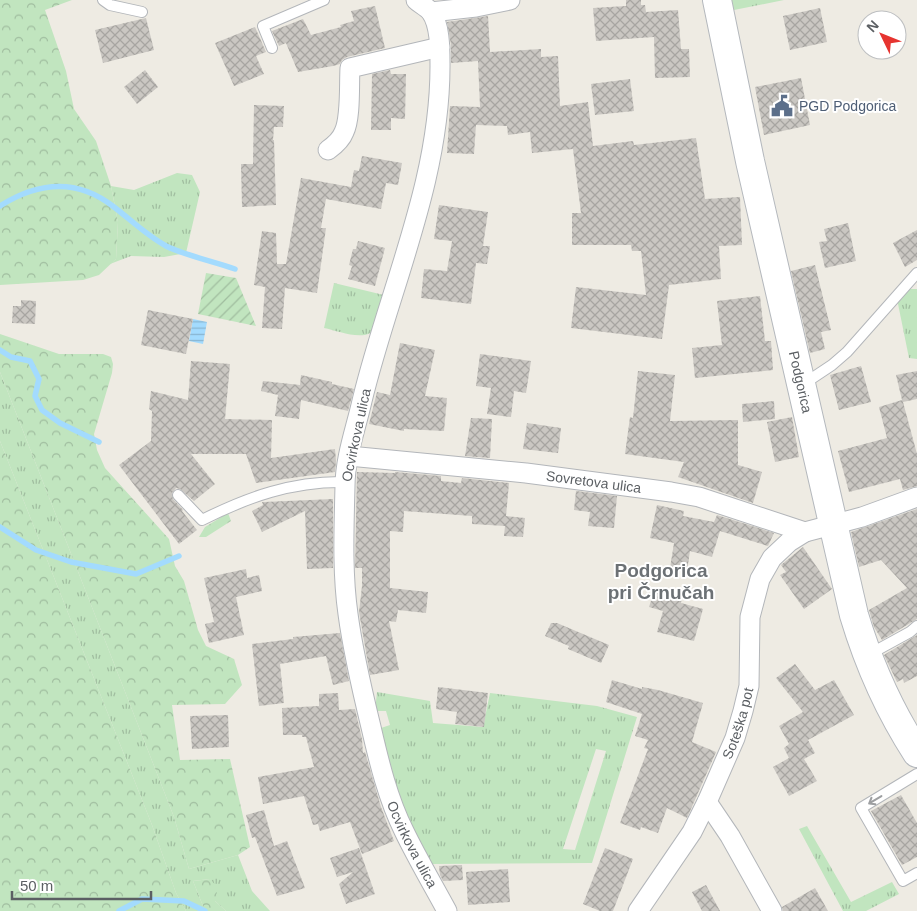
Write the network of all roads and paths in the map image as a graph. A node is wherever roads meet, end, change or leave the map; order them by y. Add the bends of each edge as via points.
1 (103, 0) edge
2 (324, 0) edge
3 (416, 0) edge
4 (510, 0) edge
5 (717, 0) edge
6 (142, 12) dead end
7 (431, 12) junction
8 (440, 47) junction
9 (272, 48) dead end
10 (328, 150) dead end
11 (917, 273) edge
12 (801, 386) junction
13 (349, 456) junction
14 (345, 482) junction
15 (178, 495) dead end
16 (917, 497) edge
17 (832, 525) junction
18 (805, 532) junction
19 (917, 626) edge
20 (867, 656) junction
21 (917, 753) edge
22 (917, 774) edge
23 (707, 802) junction
24 (917, 873) edge
25 (447, 911) edge
26 (638, 911) edge
27 (772, 911) edge

1 - 6 lane via 110,5
2 - 9 lane via 263,26
3 - 7 street
4 - 7 street via 476,8
5 - 12 main road, Podgorica
7 - 8 street, Ocvirkova ulica
8 - 10 street via 350,68 347,124 338,142
8 - 13 street, Ocvirkova ulica via 439,102 431,161 410,244 376,346
11 - 12 lane via 847,352
12 - 17 main road, Podgorica
13 - 14 street, Ocvirkova ulica
13 - 18 street, Sovretova ulica via 526,473 671,492 699,497
14 - 15 lane via 319,481 290,486 232,505 202,520
14 - 25 street, Ocvirkova ulica via 344,557 348,613 361,686 393,803 404,831
16 - 17 street
17 - 18 street
17 - 20 main road, Podgorica
18 - 23 street, Soteška pot via 772,558 760,579 750,617 749,686 735,738
19 - 20 lane
20 - 21 main road, Podgorica via 891,711
22 -> 24 lane via 861,808 903,881
23 - 26 street, Soteška pot via 692,832
23 - 27 street

